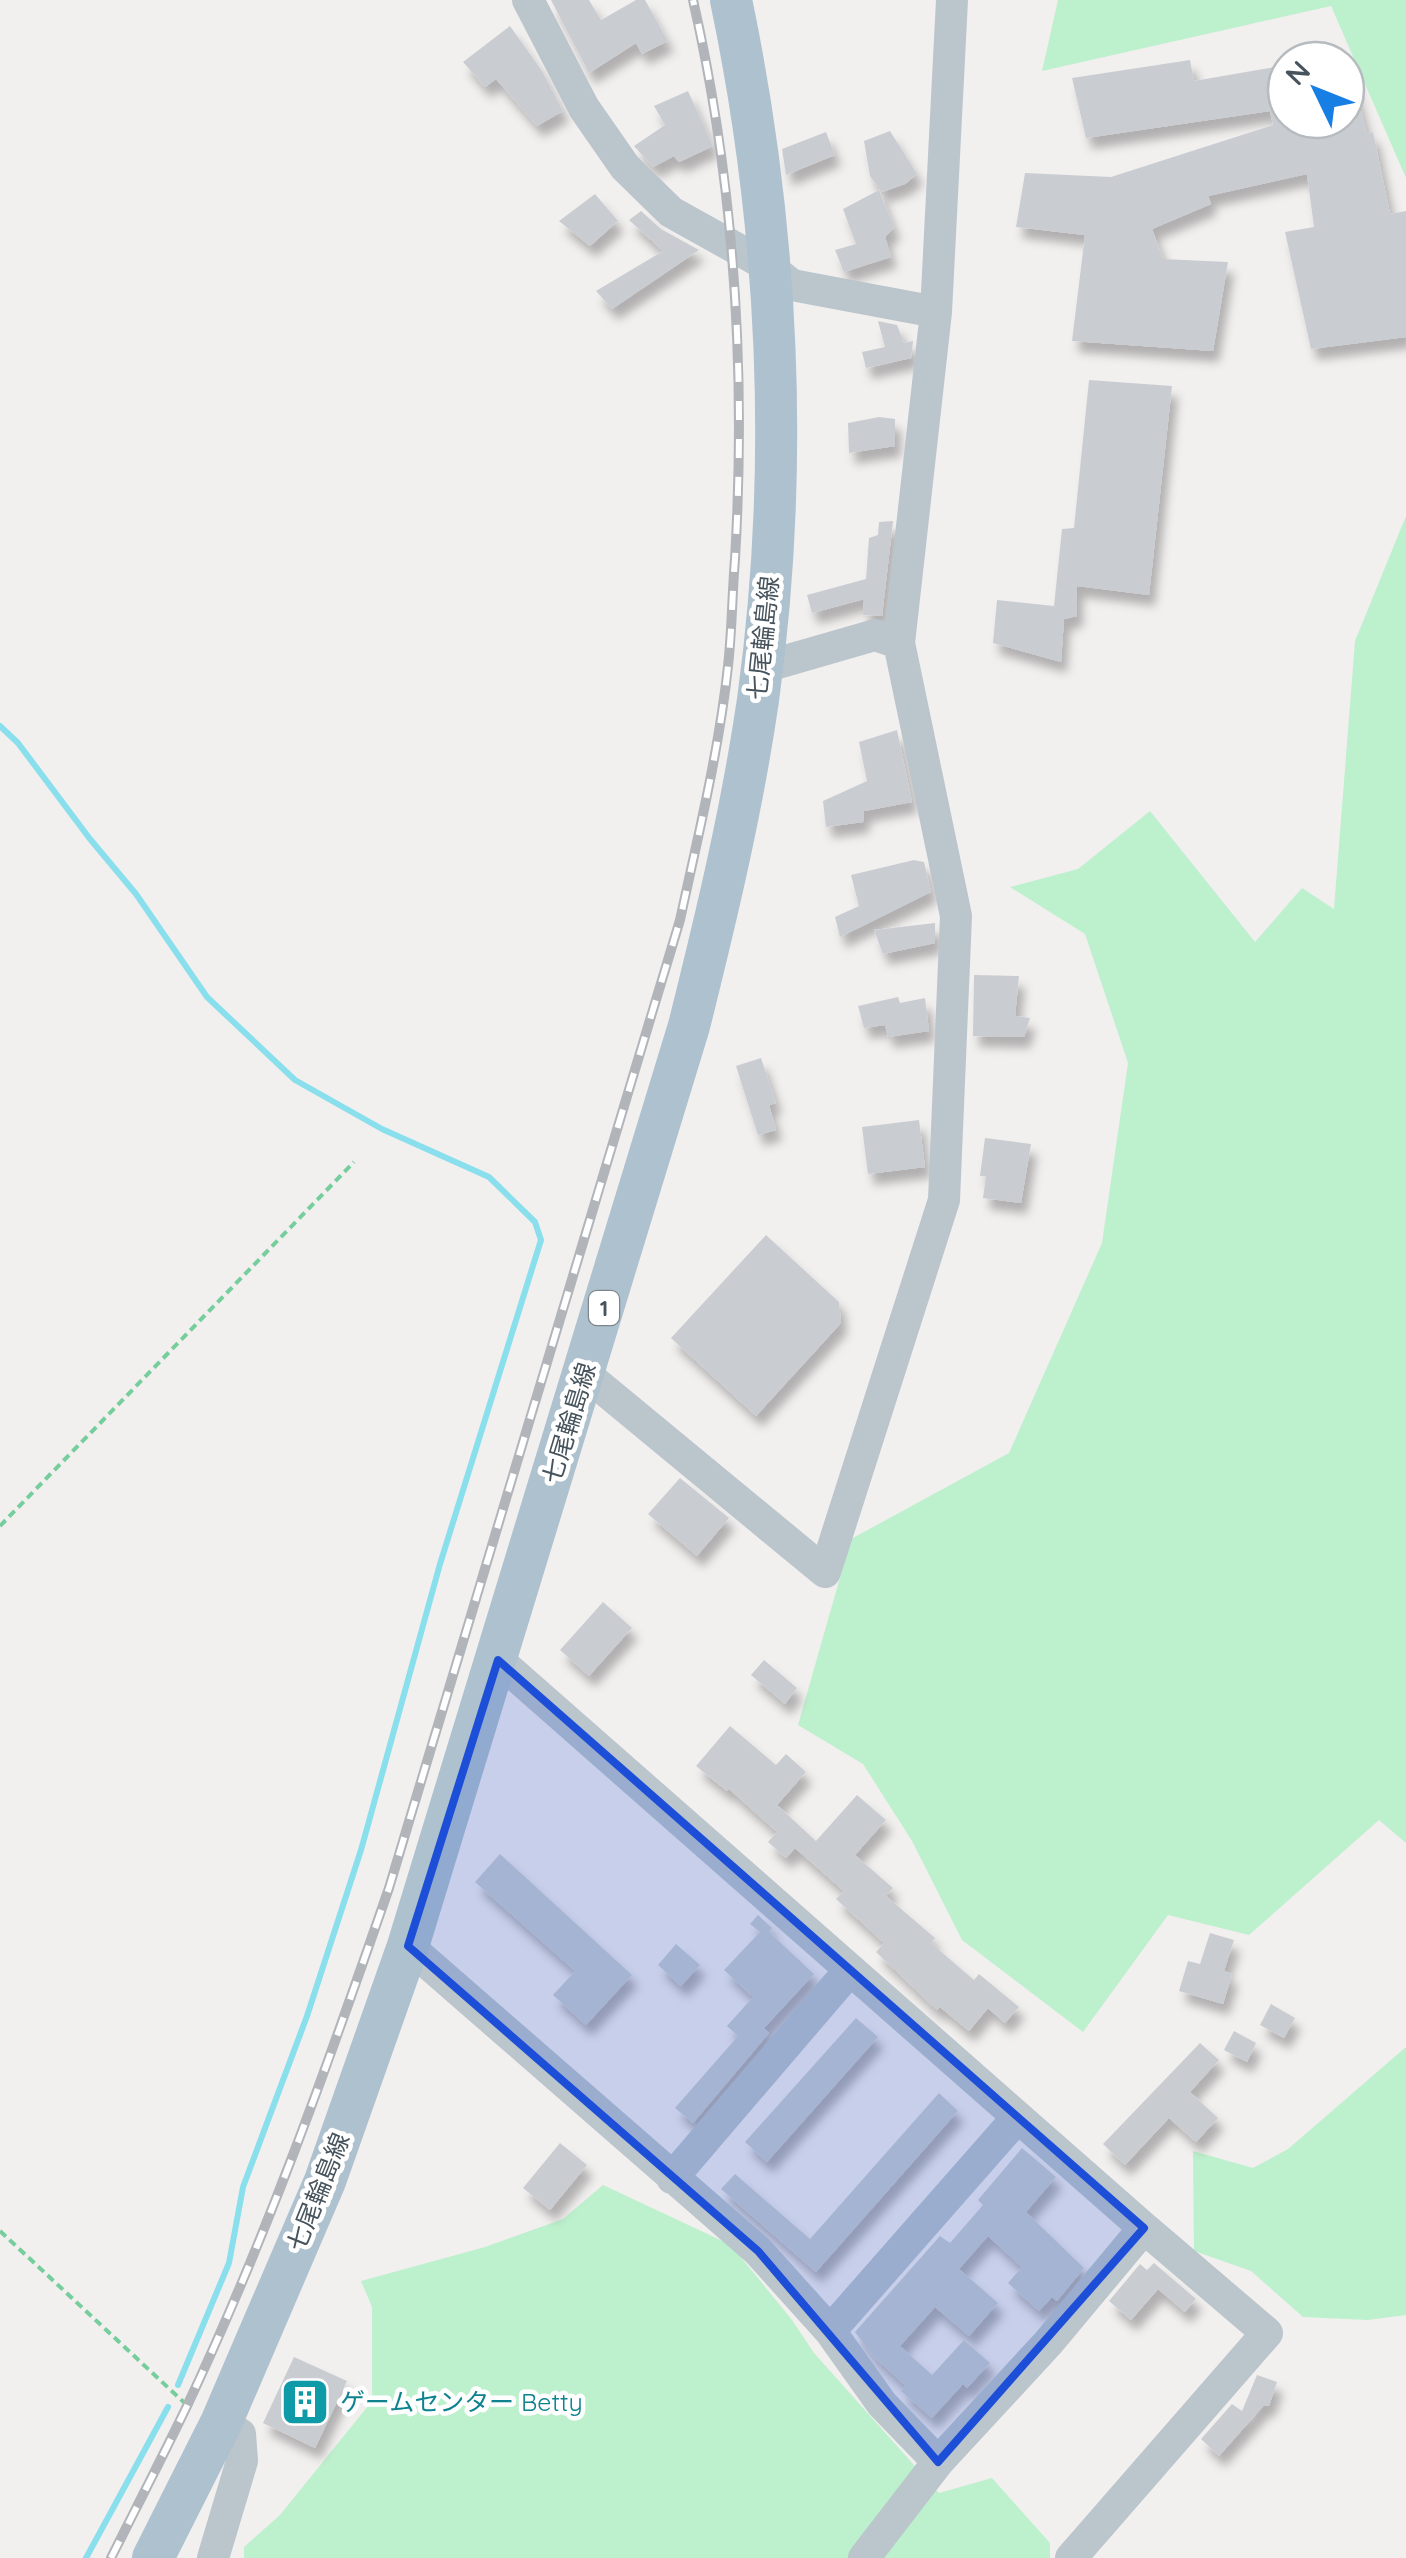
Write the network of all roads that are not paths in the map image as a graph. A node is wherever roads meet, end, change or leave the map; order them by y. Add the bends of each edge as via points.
1 (528, 0) edge
2 (731, 0) edge
3 (952, 0) edge
4 (768, 266) junction
5 (936, 312) junction
6 (900, 643) junction
7 (761, 668) junction
8 (584, 1373) junction
9 (498, 1660) junction
10 (408, 1946) junction
11 (850, 1970) junction
12 (1018, 2118) junction
13 (672, 2178) junction
14 (1144, 2228) junction
15 (830, 2331) junction
16 (221, 2423) junction
17 (938, 2462) junction
18 (153, 2558) edge
19 (213, 2558) edge
20 (864, 2558) edge
21 (1071, 2558) edge

1 - 4 street via 584,108 625,167 671,212
2 - 4 main road, 七尾輪島線 / 1 via 757,145
3 - 5 street
4 - 5 street via 792,285
4 - 7 main road, 七尾輪島線 / 1 via 777,427
5 - 6 street
6 - 7 street via 876,635
6 - 8 street via 956,916 944,1200 825,1572
7 - 8 main road, 七尾輪島線 / 1 via 724,886 689,1026
8 - 9 main road, 七尾輪島線 / 1
9 - 10 main road, 七尾輪島線 / 1
9 - 11 street
10 - 13 street
10 - 16 main road, 七尾輪島線 / 1 via 325,2181
11 - 12 street
11 - 13 street
12 - 14 street
12 - 15 street
13 - 15 street via 758,2252
14 - 17 street
14 - 21 street via 1267,2333
15 - 17 street via 882,2404
16 - 18 main road, 七尾輪島線 / 1
16 - 19 street via 240,2434 242,2462
17 - 20 street

